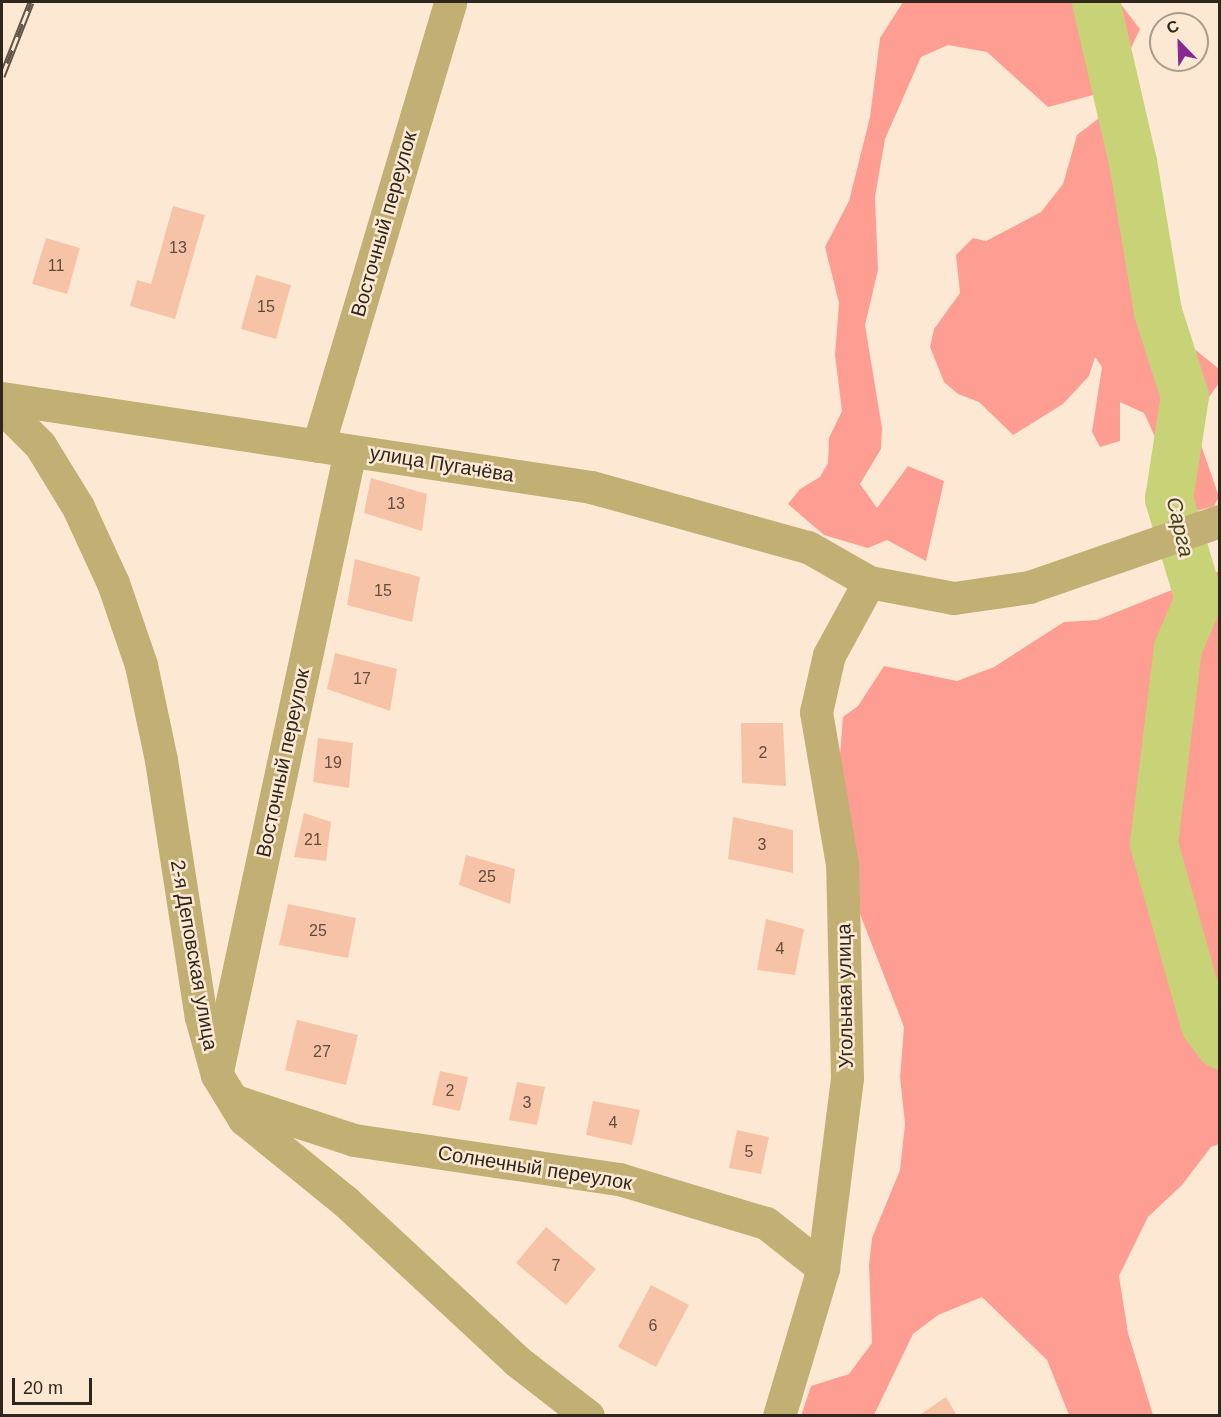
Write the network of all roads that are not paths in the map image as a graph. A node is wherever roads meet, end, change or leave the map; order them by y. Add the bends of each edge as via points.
1 (428, 2) edge
2 (450, 2) edge
3 (438, 41) junction
4 (2, 398) edge
5 (2, 407) edge
6 (318, 446) junction
7 (350, 451) junction
8 (1220, 521) edge
9 (868, 582) junction
10 (225, 1088) junction
11 (823, 1268) junction
12 (588, 1416) edge
13 (779, 1416) edge

1 - 3 street
2 - 3 street, Восточный переулок
3 - 6 street, Восточный переулок
4 - 6 street, улица Пугачёва
5 - 10 street, 2-я Деповская улица via 40,445 78,507 113,583 141,665 161,760 201,1017
6 - 7 street, улица Пугачёва
7 - 9 street, улица Пугачёва via 591,487 808,547
7 - 10 street, Восточный переулок
8 - 9 street, улица Пугачёва via 1029,587 954,598
9 - 11 street, Угольная улица via 829,655 816,712 842,864 847,1078
10 - 11 street, Солнечный переулок via 354,1140 619,1179 766,1223
10 - 12 street, 2-я Деповская улица via 244,1119 345,1201 517,1361
11 - 13 street, Угольная улица

